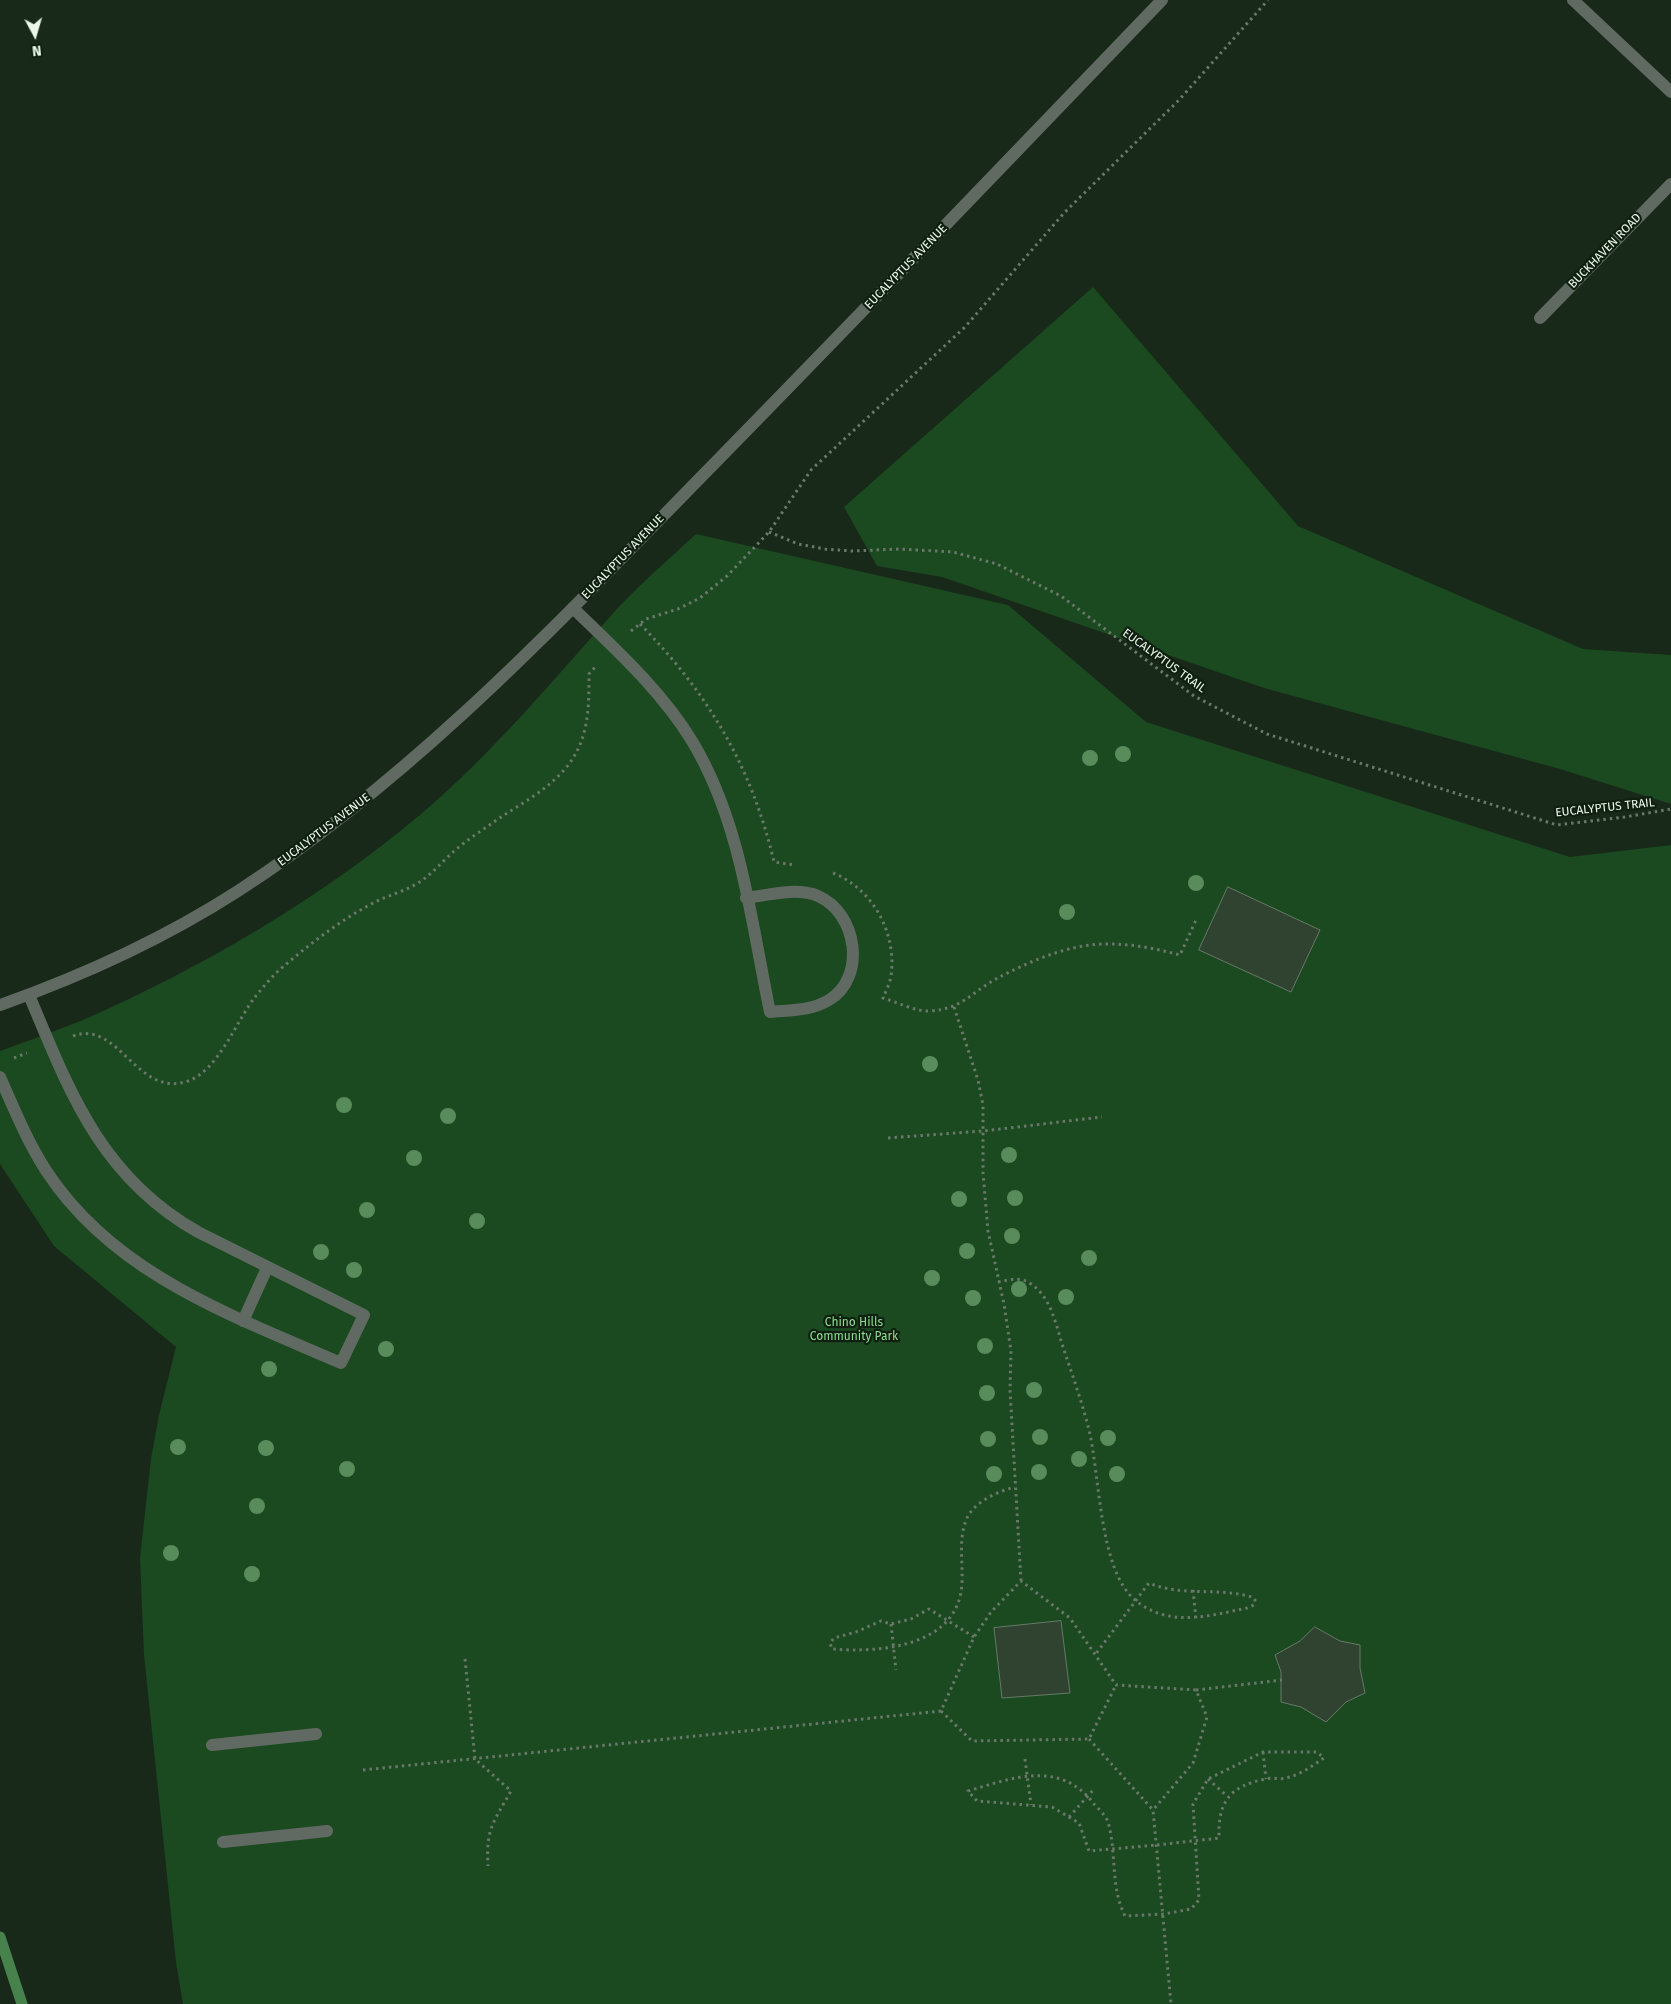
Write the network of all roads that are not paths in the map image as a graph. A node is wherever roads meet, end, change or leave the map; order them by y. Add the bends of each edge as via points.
1 (1162, 0) edge
2 (1573, 0) edge
3 (1671, 92) edge
4 (1671, 184) edge
5 (1540, 318) dead end
6 (573, 608) junction
7 (746, 898) junction
8 (29, 995) junction
9 (0, 1005) edge
10 (0, 1077) edge
11 (267, 1268) junction
12 (243, 1321) junction
13 (316, 1734) dead end
14 (212, 1745) dead end
15 (327, 1831) dead end
16 (223, 1842) dead end

1 - 6 street, EUCALYPTUS AVENUE
2 - 3 street
4 - 5 street, BUCKHAVEN ROAD
6 - 7 street via 665,704 691,740 707,768 727,820 741,865
6 - 8 street, EUCALYPTUS AVENUE via 437,739 367,798 286,859 235,893 165,932
7 - 7 street via 792,892 817,895 833,905 851,936 854,959 848,982 831,999 810,1009 770,1012
8 - 9 street, EUCALYPTUS AVENUE
8 - 11 street via 82,1114 127,1177 179,1221
10 - 12 street via 47,1172 90,1225 141,1267
11 - 12 street
11 - 12 street via 364,1315 341,1363
13 - 14 street
15 - 16 street

